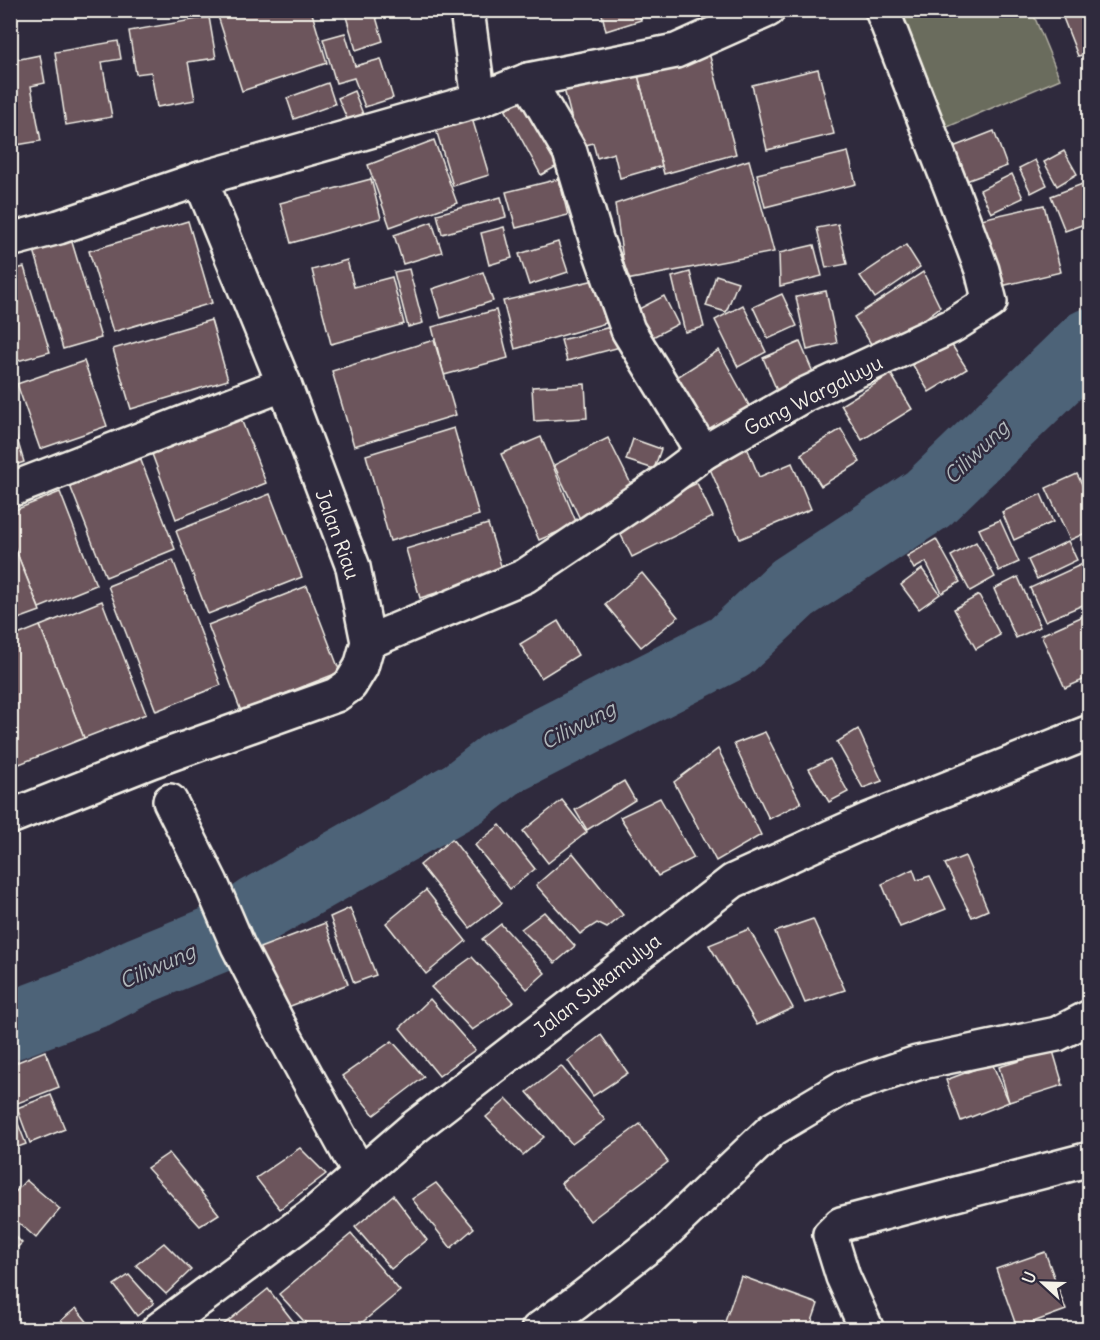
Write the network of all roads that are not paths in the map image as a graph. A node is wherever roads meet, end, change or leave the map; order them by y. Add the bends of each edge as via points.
1 (467, 10) edge
2 (768, 10) edge
3 (882, 10) edge
4 (528, 80) junction
5 (479, 100) junction
6 (200, 179) junction
7 (10, 240) edge
8 (284, 384) junction
9 (703, 453) junction
10 (10, 490) edge
11 (368, 642) junction
12 (1089, 732) edge
13 (170, 801) dead end
14 (10, 817) edge
15 (1089, 1017) edge
16 (1089, 1159) edge
17 (360, 1174) junction
18 (158, 1329) edge
19 (538, 1329) edge
20 (867, 1329) edge

1 - 5 street
2 - 4 street via 676,51
3 - 9 street, Gang Wargaluyu via 982,270 990,302 952,326 804,395
4 - 5 street
4 - 9 street via 570,152 628,330
5 - 6 street
6 - 7 street
6 - 8 street, Jalan Riau
8 - 10 street
8 - 11 street, Jalan Riau via 353,567
9 - 11 street, Gang Wargaluyu via 525,576
11 - 14 street, Jalan Riau via 361,667 350,685 336,695 151,761
12 - 17 street, Jalan Sukamulya via 868,820 732,881
13 - 17 street via 238,946
15 - 19 street via 1057,1034 917,1063 842,1088 773,1129 659,1238
16 - 20 street via 841,1224 830,1235 843,1277
17 - 18 street, Jalan Sukamulya via 314,1214

